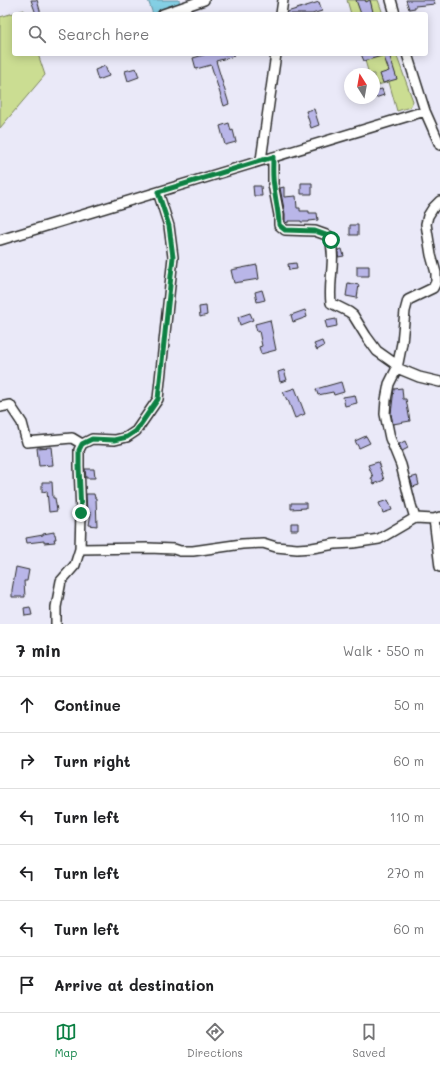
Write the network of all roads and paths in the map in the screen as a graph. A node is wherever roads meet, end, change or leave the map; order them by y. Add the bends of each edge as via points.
1 (204, 0) edge
2 (283, 0) edge
3 (391, 0) edge
4 (169, 12) edge
5 (281, 12) edge
6 (394, 12) edge
7 (276, 56) edge
8 (408, 56) edge
9 (425, 111) junction
10 (440, 145) edge
11 (273, 157) junction
12 (261, 160) junction
13 (158, 192) junction
14 (440, 201) edge
15 (0, 240) edge
16 (397, 368) junction
17 (440, 382) edge
18 (0, 407) edge
19 (82, 444) junction
20 (415, 518) junction
21 (437, 518) edge
22 (80, 548) junction
23 (440, 567) edge
24 (56, 624) edge

1 - 4 street
2 - 5 street
3 - 6 street
7 - 12 street
8 - 9 street
9 - 10 street
9 - 11 street
11 - 12 street
11 - 16 street via 273,184 279,225 285,230 315,231 329,236 333,258 331,303 353,315 377,351
12 - 13 street
13 - 15 street
13 - 19 street via 169,226 173,257 158,399 136,431 127,437 114,440 92,439
14 - 16 street via 432,208 426,224 436,282 433,288 408,300
16 - 17 street via 418,377
16 - 20 street via 389,384 385,414
18 - 19 street via 10,405 22,423 27,442 72,438
19 - 22 street via 79,450
20 - 21 street
20 - 22 street via 379,539 312,548 297,549 263,543 193,551
21 - 23 street
22 - 24 street via 75,565 61,581

